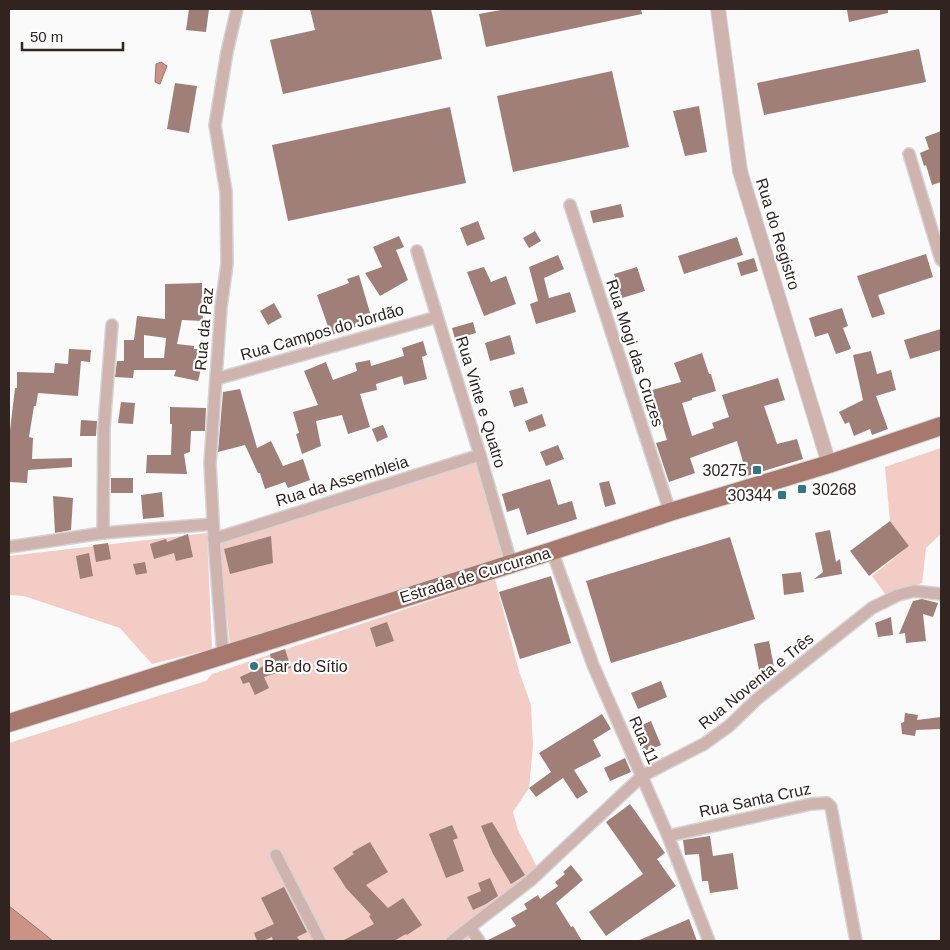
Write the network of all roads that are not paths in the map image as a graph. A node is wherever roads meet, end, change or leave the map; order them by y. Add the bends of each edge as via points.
1 (237, 9) edge
2 (718, 9) edge
3 (909, 154) dead end
4 (570, 205) dead end
5 (417, 251) dead end
6 (941, 260) edge
7 (437, 317) junction
8 (112, 325) dead end
9 (216, 379) junction
10 (941, 426) edge
11 (480, 455) junction
12 (829, 464) junction
13 (670, 512) junction
14 (213, 524) junction
15 (103, 533) junction
16 (214, 539) junction
17 (9, 547) edge
18 (552, 551) junction
19 (511, 563) junction
20 (941, 594) edge
21 (223, 656) junction
22 (9, 723) edge
23 (642, 776) junction
24 (668, 836) junction
25 (276, 855) dead end
26 (470, 928) junction
27 (320, 941) edge
28 (452, 941) edge
29 (479, 941) edge
30 (710, 941) edge
31 (856, 941) edge

1 - 9 street, Rua da Paz via 215,125 226,192 227,264
2 - 12 street, Rua do Registro via 740,171
3 - 6 street
4 - 13 street, Rua Mogi das Cruzes
5 - 7 street, Rua Vinte e Quatro
7 - 9 street, Rua Campos do Jordão
7 - 11 street, Rua Vinte e Quatro
8 - 15 street via 104,427
9 - 14 street, Rua da Paz via 210,463
10 - 12 main road, Estrada de Curcurana
11 - 16 street, Rua da Assembleia
11 - 19 street, Rua Vinte e Quatro
12 - 13 main road, Estrada de Curcurana
13 - 18 main road, Estrada de Curcurana
14 - 15 street
14 - 16 street, Rua da Paz
15 - 17 street
16 - 21 street, Rua da Paz
18 - 19 main road, Estrada de Curcurana
18 - 23 street, Rua 11 via 592,665
19 - 21 main road, Estrada de Curcurana
20 - 23 street, Rua Noventa e Três via 914,590 872,608 729,726 704,744
21 - 22 main road, Estrada de Curcurana
23 - 24 street, Rua 11
23 - 26 street, Rua Noventa e Três via 531,880
24 - 30 street, Rua 11
24 - 31 street, Rua Santa Cruz via 827,803
25 - 27 street
26 - 28 street, Rua Noventa e Três
26 - 29 street

